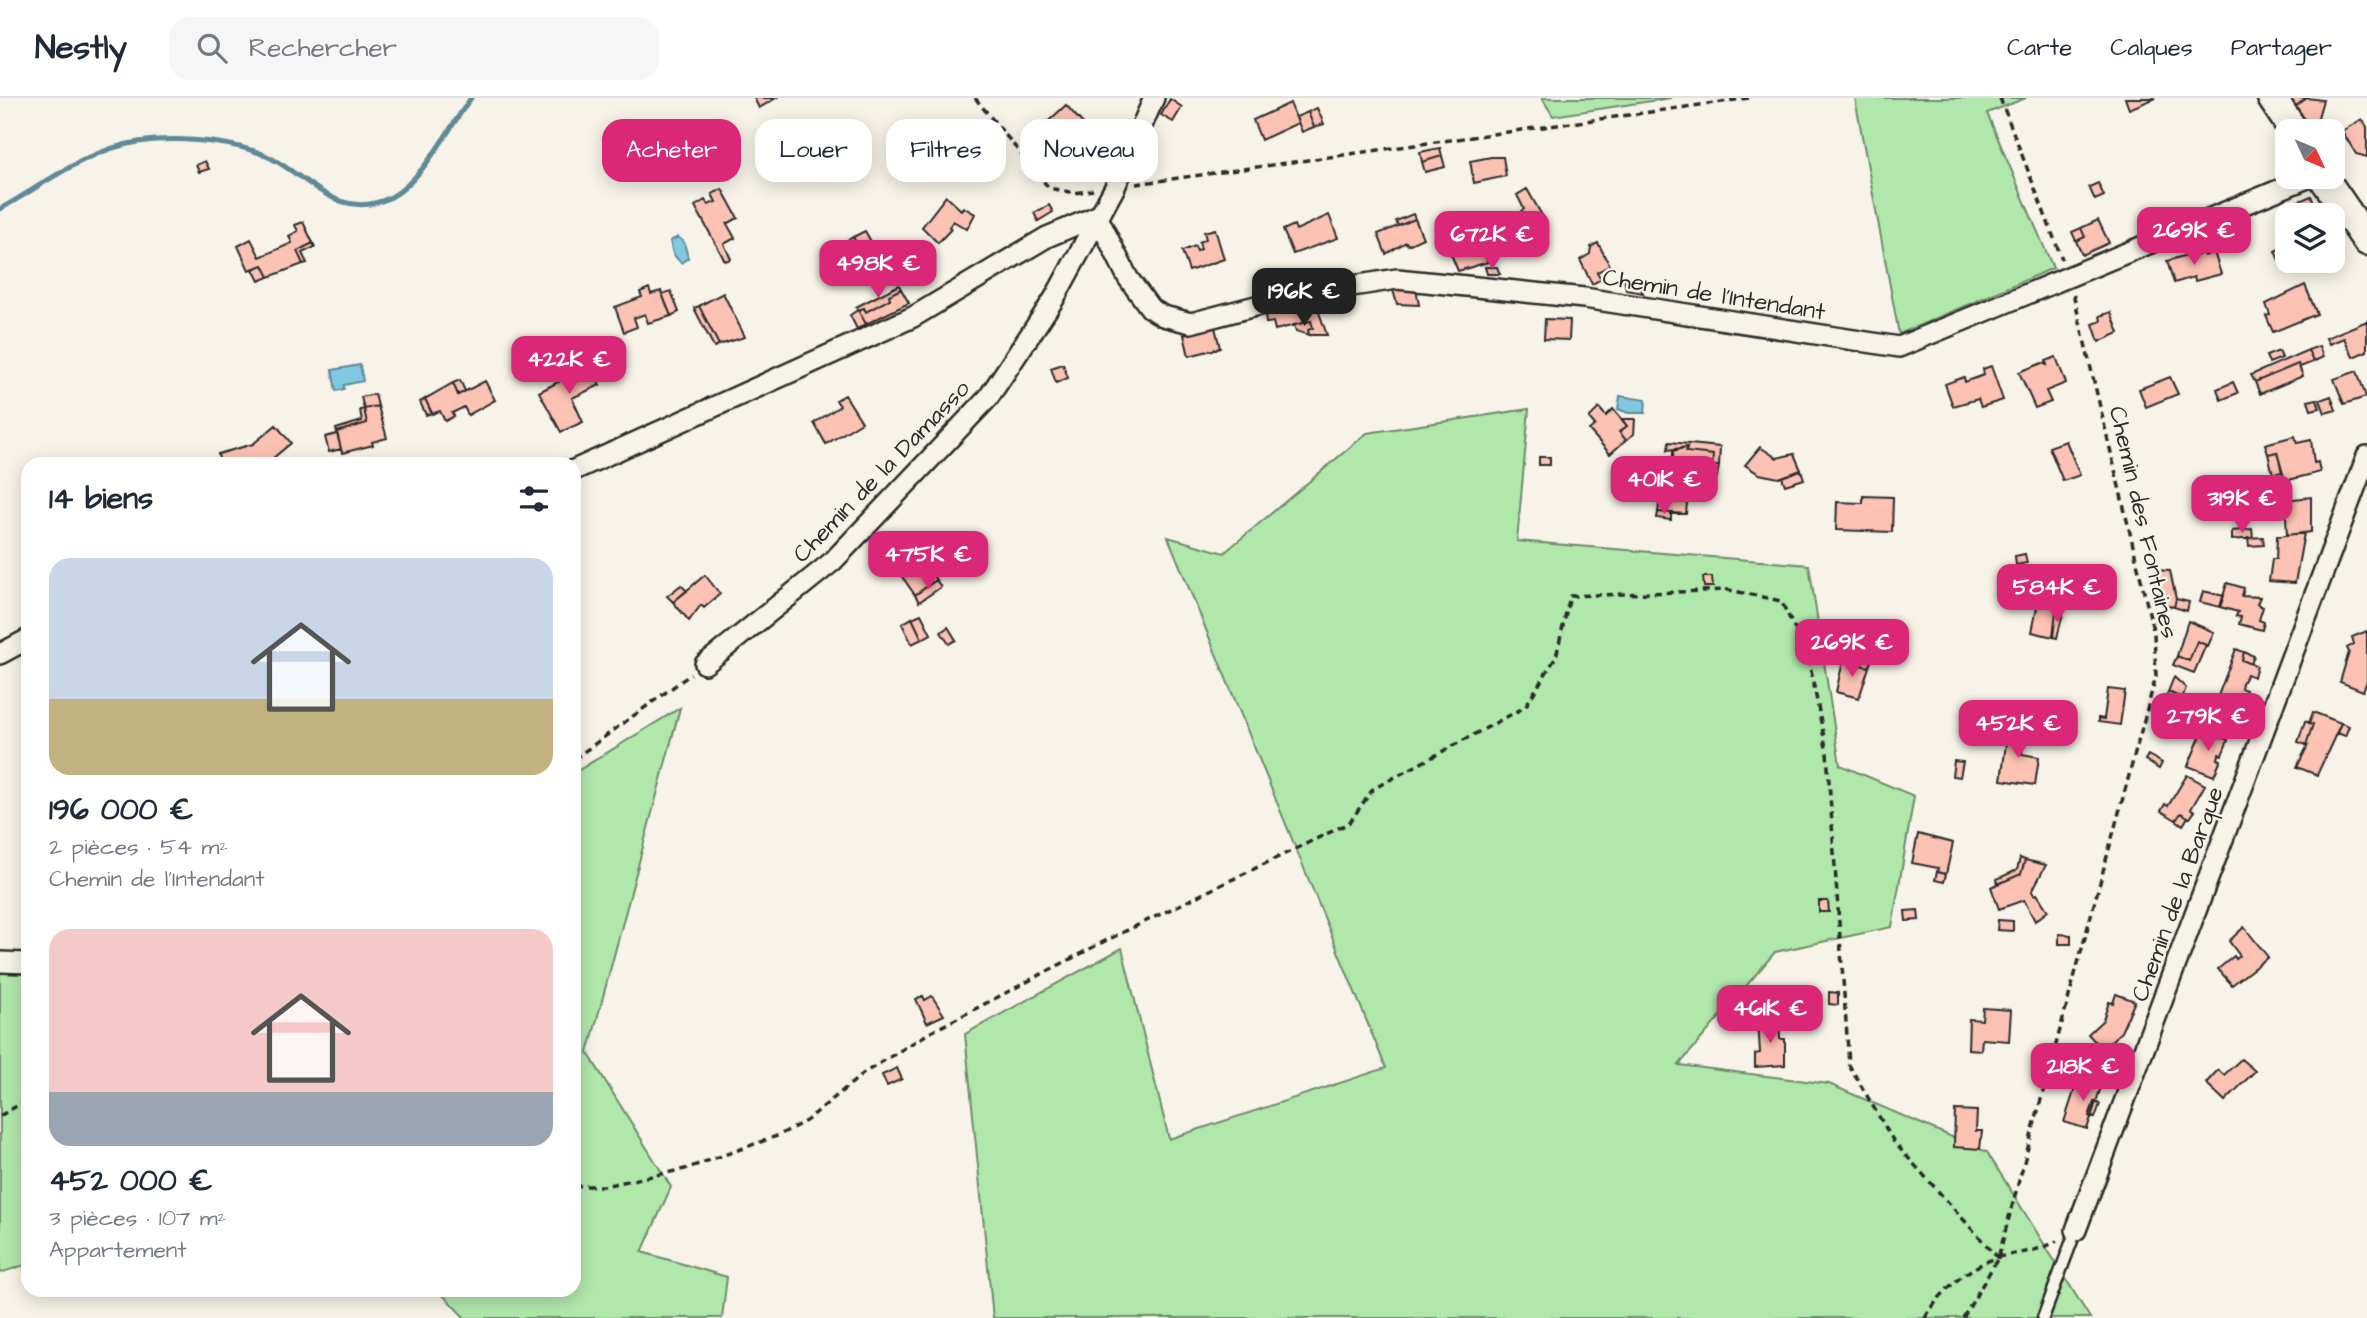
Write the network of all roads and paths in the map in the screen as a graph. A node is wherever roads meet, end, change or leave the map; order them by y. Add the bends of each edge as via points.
1 (975, 98) edge
2 (1154, 98) edge
3 (1751, 98) edge
4 (2000, 98) edge
5 (2272, 98) edge
6 (2286, 119) edge
7 (1115, 187) junction
8 (2281, 189) edge
9 (2331, 189) edge
10 (1097, 216) junction
11 (2367, 242) edge
12 (2069, 278) junction
13 (2367, 456) edge
14 (581, 467) edge
15 (21, 643) edge
16 (0, 654) edge
17 (705, 664) joint
18 (581, 755) edge
19 (0, 962) edge
20 (21, 963) edge
21 (21, 1103) edge
22 (0, 1116) edge
23 (581, 1186) edge
24 (2076, 1230) junction
25 (1998, 1258) junction
26 (1925, 1318) edge
27 (1963, 1318) edge
28 (2043, 1318) edge

1 - 7 path via 1049,188 1075,193
2 - 7 street, Chemin de la Damasso
3 - 7 path
4 - 12 path, Chemin des Fontaines
5 - 6 street
7 - 10 street, Chemin de la Damasso
8 - 12 street, Chemin de l'Intendant
9 - 11 street
10 - 12 street, Chemin de l'Intendant via 1128,278 1150,308 1191,323 1301,294 1397,279 1584,298 1899,348
10 - 14 street via 1047,237 913,317
10 - 17 street, Chemin de la Damasso via 1054,299 988,398 833,561
12 - 25 path, Chemin des Fontaines via 2154,634 2156,676
13 - 24 street, Chemin de la Barque
15 - 16 street
17 - 18 path
19 - 20 street
21 - 22 path
23 - 25 path via 604,1186 685,1169 777,1136 806,1121 872,1067 929,1033 1349,823 1373,789 1525,707 1556,657 1570,596 1729,590 1781,601 1808,655 1827,753 1849,1065 1894,1142
24 - 25 path via 2040,1251
24 - 28 lane
25 - 26 path via 1940,1293
25 - 27 path, Chemin des Fontaines

